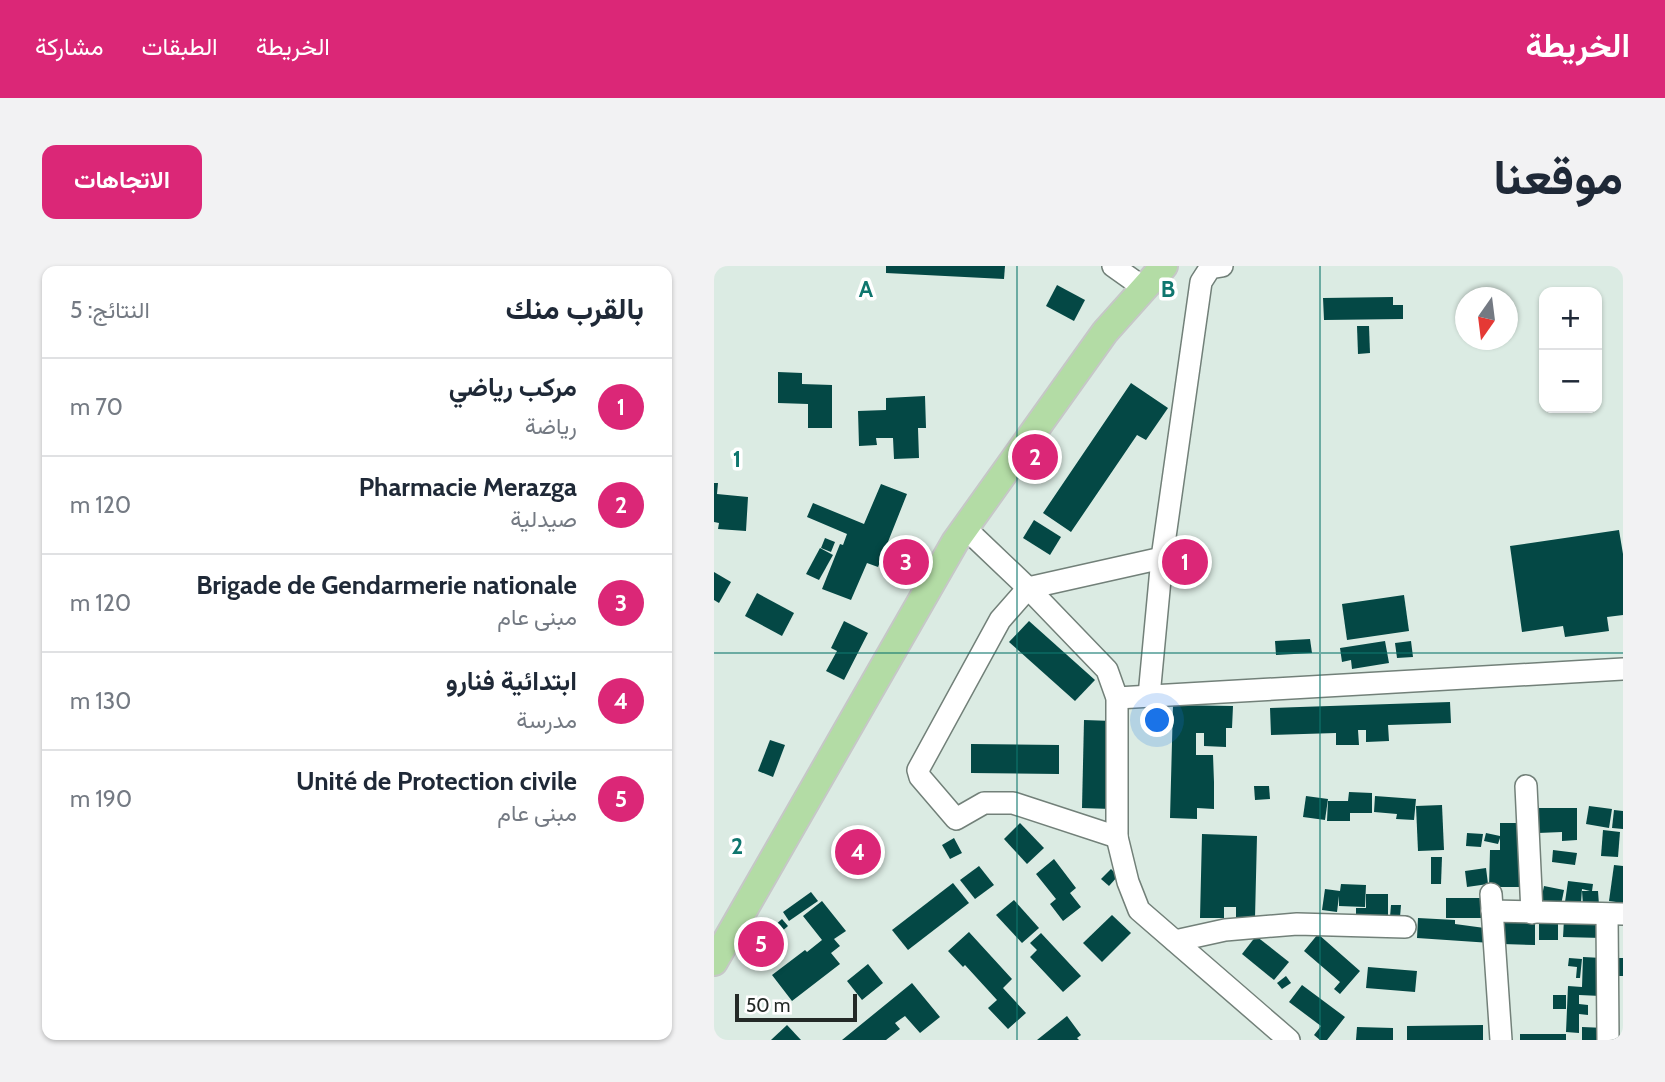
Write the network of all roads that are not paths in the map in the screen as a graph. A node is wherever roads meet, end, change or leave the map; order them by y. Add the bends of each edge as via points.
1 (1113, 266) edge
2 (1164, 266) edge
3 (1222, 266) edge
4 (1144, 288) junction
5 (965, 528) junction
6 (1162, 558) junction
7 (1028, 588) junction
8 (1623, 669) edge
9 (1149, 696) junction
10 (1117, 698) junction
11 (1526, 786) dead end
12 (1117, 838) junction
13 (1532, 913) junction
14 (1615, 914) edge
15 (1405, 926) dead end
16 (1175, 942) junction
17 (714, 962) edge
18 (1289, 1040) edge
19 (1501, 1040) edge
20 (1608, 1040) edge

1 - 4 street
2 - 4 main road
3 - 6 street via 1210,268 1201,282
4 - 5 main road via 1105,332
5 - 7 street
5 - 17 main road
6 - 7 street
6 - 9 street
7 - 10 street via 1107,670
7 - 12 street via 1000,620 918,769 920,777 956,819 984,803 1013,803
8 - 9 street
9 - 10 street
10 - 12 street
11 - 13 street
12 - 16 street via 1139,910
13 - 14 street
13 - 19 street via 1491,903
14 - 20 street
15 - 16 street via 1297,924 1225,930
16 - 18 street

